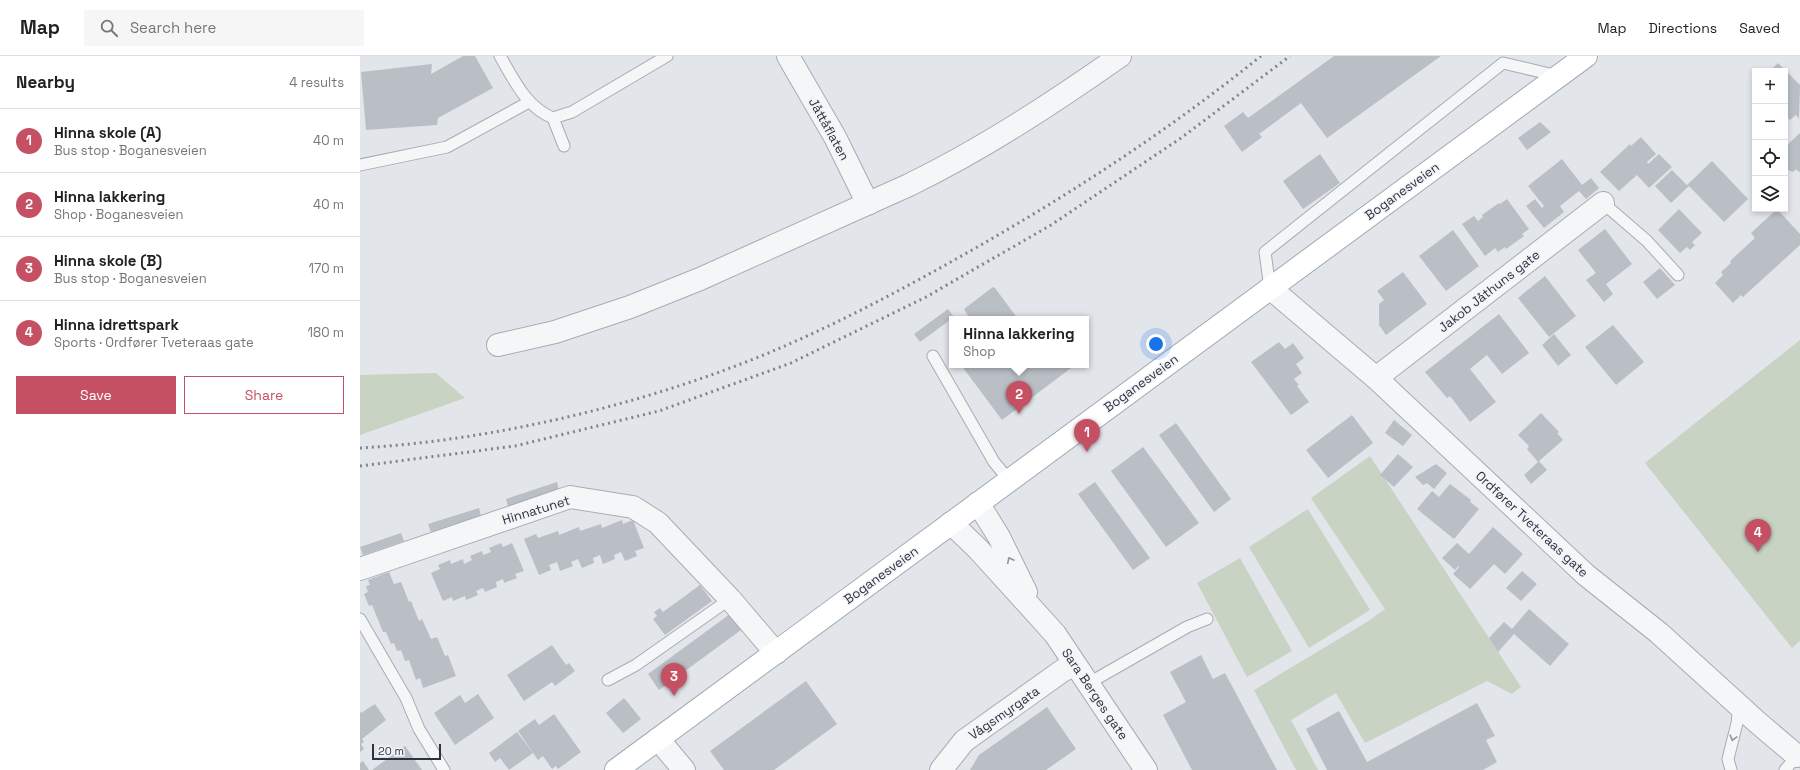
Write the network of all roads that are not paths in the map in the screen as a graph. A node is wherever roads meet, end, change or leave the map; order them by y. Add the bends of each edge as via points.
1 (500, 56) edge
2 (667, 56) edge
3 (788, 56) edge
4 (1120, 56) edge
5 (1586, 56) edge
6 (1559, 76) junction
7 (529, 102) junction
8 (553, 118) junction
9 (564, 146) dead end
10 (360, 166) edge
11 (868, 204) junction
12 (1603, 204) joint
13 (1678, 275) dead end
14 (1270, 288) junction
15 (498, 345) dead end
16 (933, 356) dead end
17 (1376, 378) junction
18 (1009, 480) junction
19 (978, 503) junction
20 (951, 523) junction
21 (360, 569) edge
22 (730, 599) junction
23 (360, 619) edge
24 (1207, 619) dead end
25 (1040, 620) junction
26 (776, 653) junction
27 (1075, 664) junction
28 (608, 680) dead end
29 (1089, 683) junction
30 (1739, 704) junction
31 (658, 739) junction
32 (1791, 763) edge
33 (444, 770) edge
34 (616, 770) edge
35 (684, 770) edge
36 (941, 770) edge
37 (1146, 770) edge
38 (1731, 770) edge

1 - 7 lane
2 - 8 lane via 572,112
3 - 11 street, Jåttåflaten via 835,137
4 - 11 street via 1066,94 938,171
5 - 6 main road, Boganesveien
6 - 14 main road, Boganesveien
6 - 14 lane via 1503,63 1264,252
7 - 8 lane via 543,114
7 - 10 lane via 447,147
8 - 9 lane
11 - 15 street via 630,307 555,332
12 - 13 lane via 1647,241
12 - 17 street, Jakob Jåthuns gate
14 - 17 street, Ordfører Tveteraas gate
14 - 18 main road, Boganesveien
16 - 18 lane via 994,462
17 - 30 street, Ordfører Tveteraas gate via 1586,575 1659,633
18 - 19 main road, Boganesveien
19 - 20 main road, Boganesveien
25 -> 19 street, Sara Berges gate via 999,537
20 - 25 street, Sara Berges gate via 978,549
20 - 26 main road, Boganesveien
21 - 22 street, Hinnatunet via 570,497 632,507 658,524
22 - 26 street, Hinnatunet
22 - 28 lane via 636,665
23 - 33 lane via 406,698 418,729
24 - 29 lane via 1187,627
25 - 27 street, Sara Berges gate via 1055,634
26 - 31 main road, Boganesveien
27 - 29 street, Sara Berges gate
27 - 36 street, Vågsmyrgata via 964,742
29 - 37 street, Sara Berges gate
30 - 32 street, Ordfører Tveteraas gate
30 -> 38 lane via 1728,759
31 - 34 main road, Boganesveien
31 - 35 street

